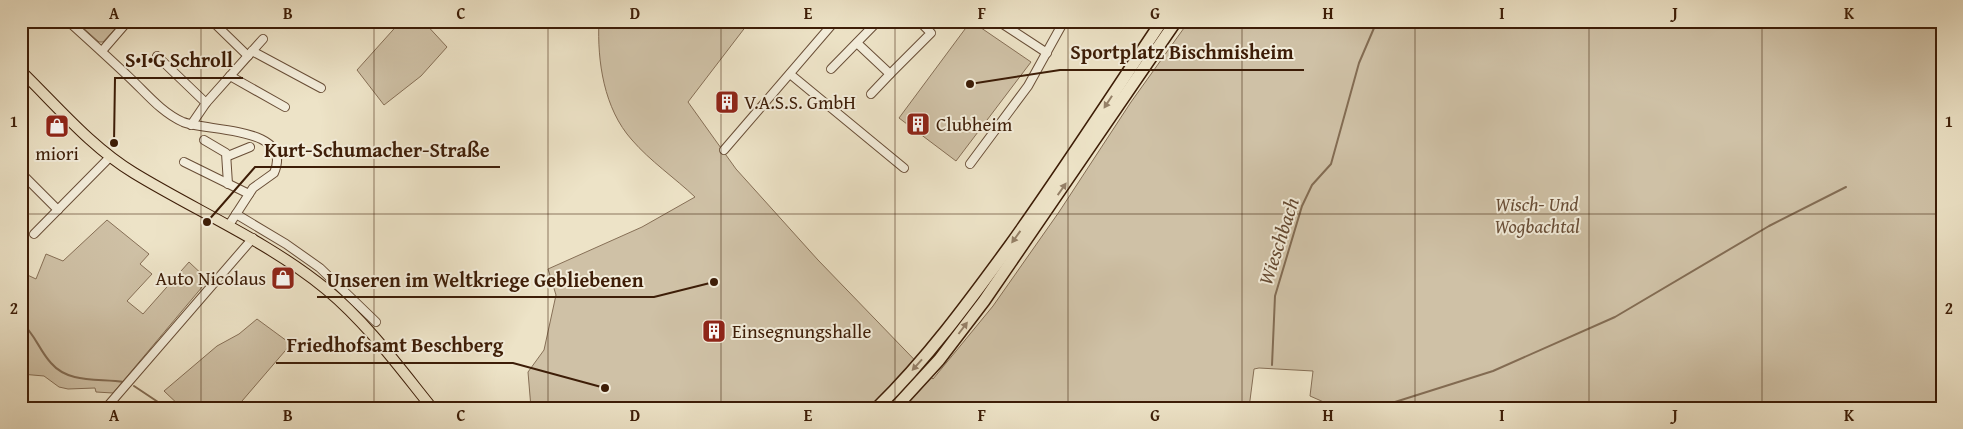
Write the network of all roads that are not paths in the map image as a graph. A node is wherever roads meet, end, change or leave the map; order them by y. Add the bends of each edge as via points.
1 (68, 21) edge
2 (128, 21) edge
3 (212, 21) edge
4 (835, 21) edge
5 (878, 21) edge
6 (919, 21) edge
7 (998, 21) edge
8 (1014, 21) edge
9 (1064, 21) edge
10 (1162, 21) edge
11 (1176, 21) edge
12 (1009, 29) junction
13 (263, 39) dead end
14 (857, 43) junction
15 (102, 51) junction
16 (250, 53) junction
17 (1047, 53) junction
18 (157, 56) dead end
19 (1139, 65) junction
20 (831, 69) dead end
21 (790, 74) junction
22 (890, 74) junction
23 (230, 76) junction
24 (24, 78) edge
25 (321, 88) dead end
26 (871, 94) dead end
27 (206, 103) junction
28 (285, 107) dead end
29 (191, 124) junction
30 (204, 140) dead end
31 (250, 146) dead end
32 (724, 150) dead end
33 (228, 156) junction
34 (110, 157) junction
35 (184, 162) dead end
36 (970, 164) dead end
37 (904, 168) dead end
38 (21, 173) edge
39 (228, 184) junction
40 (249, 194) junction
41 (58, 210) junction
42 (236, 214) junction
43 (229, 225) junction
44 (34, 234) dead end
45 (252, 238) junction
46 (363, 324) junction
47 (106, 408) edge
48 (432, 408) edge
49 (877, 408) edge
50 (895, 408) edge

1 - 15 street
2 - 15 street
3 - 16 street
4 - 21 street
5 - 14 street
6 - 22 street via 931,33
7 - 12 street
8 - 12 street
9 - 17 street
10 - 19 highway
11 - 19 highway
12 - 17 street
13 - 16 street
14 - 20 street
14 - 22 street
15 - 29 street via 160,107
16 - 23 street
16 - 25 street
17 - 36 street via 1028,86
18 - 27 street
19 -> 49 highway via 975,293
50 -> 19 highway via 939,360 984,301
21 - 32 street
21 - 37 street
22 - 26 street
23 - 27 street
23 - 28 street
24 - 34 main road
27 - 29 street
29 - 40 street via 253,134 269,144 277,159 274,173
30 - 33 street
31 - 33 street
33 - 39 street
34 - 41 street
34 - 43 main road
35 - 39 street
38 - 41 street
39 - 40 street
40 - 42 street
41 - 44 street
42 - 43 street
42 - 46 street via 320,268 373,319
43 - 45 main road
45 - 46 main road via 302,270
45 - 47 street
46 - 48 main road

